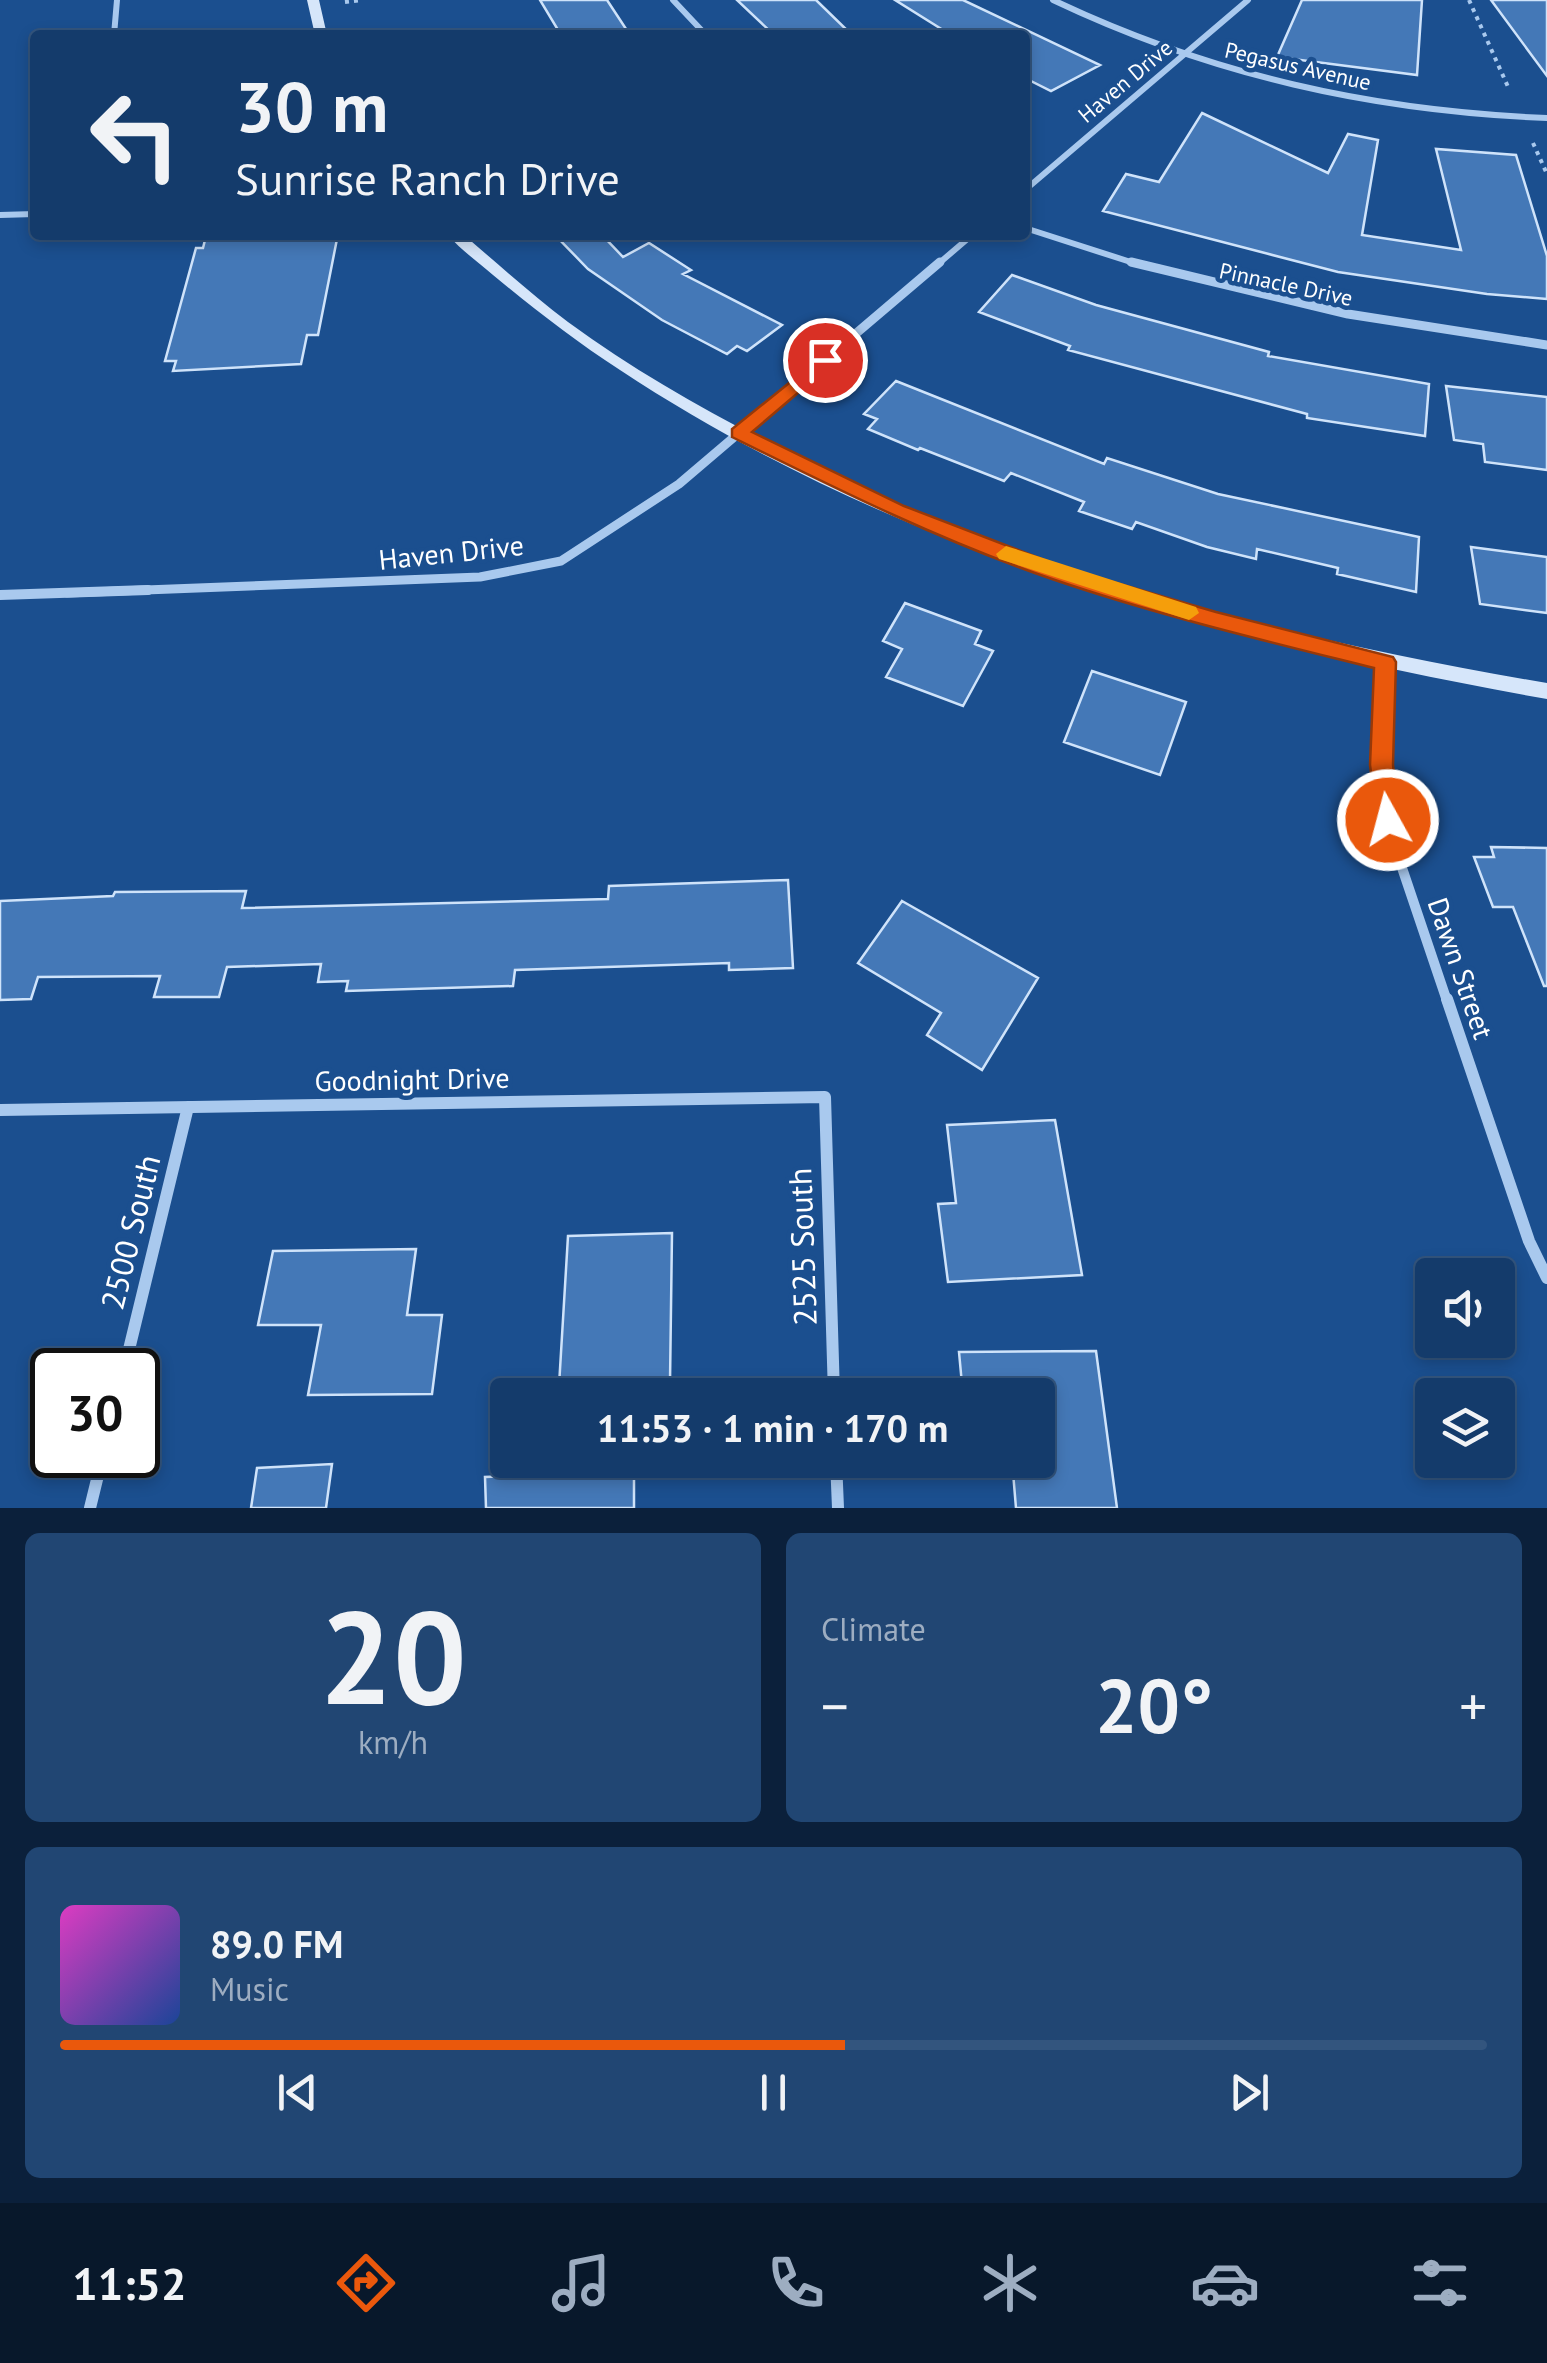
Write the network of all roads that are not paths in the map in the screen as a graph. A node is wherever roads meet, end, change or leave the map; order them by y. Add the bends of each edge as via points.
1 (116, 0) edge
2 (314, 0) edge
3 (674, 0) edge
4 (1053, 0) edge
5 (1248, 0) edge
6 (114, 30) edge
7 (321, 30) edge
8 (701, 30) edge
9 (1182, 56) junction
10 (1547, 118) edge
11 (1030, 186) edge
12 (30, 214) edge
13 (0, 215) edge
14 (1030, 230) edge
15 (461, 240) edge
16 (966, 240) edge
17 (1547, 345) edge
18 (739, 433) junction
19 (0, 595) edge
20 (1386, 662) junction
21 (1547, 691) edge
22 (825, 1097) joint
23 (188, 1107) junction
24 (0, 1110) edge
25 (1547, 1278) edge
26 (129, 1348) edge
27 (833, 1378) edge
28 (97, 1478) edge
29 (837, 1478) edge
30 (90, 1508) edge
31 (838, 1508) edge

1 - 6 street
2 - 7 street
3 - 8 street
4 - 9 street, Pegasus Avenue
5 - 9 street, Haven Drive
9 - 10 street, Pegasus Avenue via 1317,92 1420,110
9 - 11 street, Haven Drive
12 - 13 street
14 - 17 street, Pinnacle Drive via 1281,302
15 - 18 street via 556,320
16 - 18 street, Haven Drive
18 - 19 street, Haven Drive via 678,484 561,561 480,577
18 - 20 street via 897,510 1058,573
20 - 21 street
20 - 25 street, Dawn Street via 1382,765 1396,850
22 - 23 street, Goodnight Drive
22 - 27 street, 2525 South
23 - 24 street, Goodnight Drive
23 - 26 street, 2500 South
28 - 30 street
29 - 31 street

